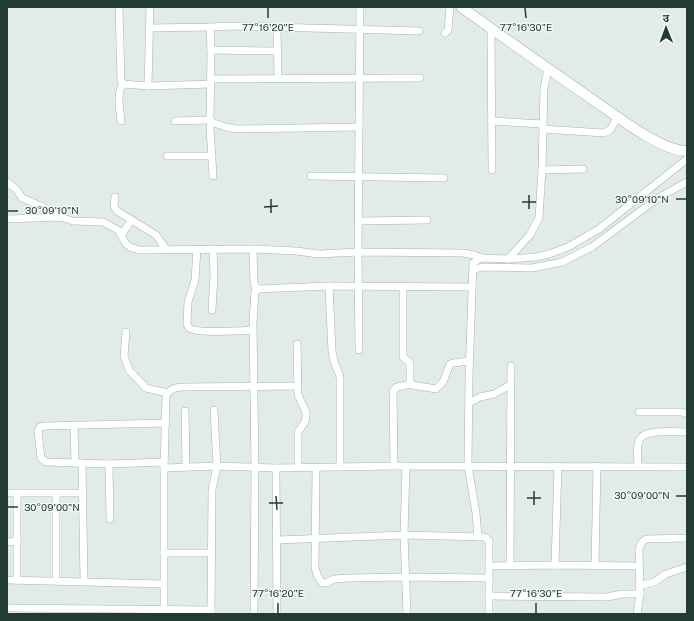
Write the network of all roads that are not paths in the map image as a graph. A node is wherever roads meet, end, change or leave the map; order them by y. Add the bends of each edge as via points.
1 (119, 7) edge
2 (150, 7) edge
3 (360, 7) edge
4 (450, 7) edge
5 (461, 7) edge
6 (210, 27) junction
7 (277, 27) junction
8 (149, 28) junction
9 (491, 28) junction
10 (359, 29) junction
11 (420, 31) dead end
12 (445, 33) dead end
13 (211, 50) junction
14 (277, 52) junction
15 (548, 70) junction
16 (359, 77) junction
17 (278, 78) junction
18 (420, 78) dead end
19 (211, 82) junction
20 (123, 84) junction
21 (148, 86) junction
22 (618, 117) junction
23 (121, 121) dead end
24 (175, 121) dead end
25 (211, 121) junction
26 (492, 122) junction
27 (543, 126) junction
28 (359, 127) junction
29 (687, 151) edge
30 (167, 156) dead end
31 (212, 156) junction
32 (687, 159) edge
33 (583, 169) dead end
34 (492, 170) dead end
35 (542, 170) junction
36 (213, 176) dead end
37 (310, 176) dead end
38 (360, 176) junction
39 (444, 178) dead end
40 (7, 182) edge
41 (687, 182) edge
42 (115, 197) dead end
43 (58, 218) junction
44 (7, 219) edge
45 (427, 220) dead end
46 (132, 221) junction
47 (359, 221) junction
48 (121, 234) junction
49 (166, 249) junction
50 (197, 249) junction
51 (213, 249) junction
52 (253, 249) junction
53 (358, 252) junction
54 (481, 258) junction
55 (508, 259) junction
56 (473, 270) junction
57 (329, 286) junction
58 (359, 286) junction
59 (403, 286) junction
60 (472, 287) junction
61 (256, 290) junction
62 (212, 310) dead end
63 (253, 330) junction
64 (126, 332) dead end
65 (297, 344) dead end
66 (359, 350) dead end
67 (469, 362) junction
68 (510, 366) dead end
69 (411, 384) junction
70 (510, 385) junction
71 (255, 386) junction
72 (297, 386) junction
73 (168, 393) junction
74 (469, 403) junction
75 (214, 410) dead end
76 (185, 411) dead end
77 (639, 412) dead end
78 (687, 414) edge
79 (166, 423) junction
80 (74, 425) junction
81 (687, 432) edge
82 (75, 463) junction
83 (82, 463) junction
84 (109, 464) junction
85 (164, 465) junction
86 (217, 466) junction
87 (394, 466) junction
88 (406, 466) junction
89 (468, 466) junction
90 (511, 466) junction
91 (558, 466) junction
92 (597, 466) junction
93 (638, 466) junction
94 (186, 467) junction
95 (298, 467) junction
96 (340, 467) junction
97 (687, 467) edge
98 (255, 468) junction
99 (276, 468) junction
100 (316, 468) junction
101 (7, 493) edge
102 (17, 493) junction
103 (56, 493) junction
104 (82, 493) junction
105 (110, 519) dead end
106 (404, 536) junction
107 (478, 537) junction
108 (316, 538) junction
109 (687, 538) edge
110 (278, 540) junction
111 (7, 542) edge
112 (17, 542) junction
113 (164, 553) junction
114 (212, 553) junction
115 (555, 565) junction
116 (595, 565) junction
117 (489, 566) junction
118 (510, 566) junction
119 (639, 566) junction
120 (687, 567) edge
121 (405, 577) junction
122 (489, 578) junction
123 (7, 580) edge
124 (18, 580) junction
125 (56, 581) junction
126 (84, 581) junction
127 (163, 584) junction
128 (639, 590) junction
129 (489, 596) junction
130 (7, 608) edge
131 (164, 612) edge
132 (211, 612) edge
133 (254, 614) edge
134 (277, 614) edge
135 (407, 614) edge
136 (489, 614) edge
137 (637, 614) edge

1 - 20 street
2 - 8 street
3 - 10 street
4 - 12 street via 448,30
5 - 9 street
6 - 7 street
6 - 8 street
6 - 13 street
7 - 10 street
7 - 14 street
8 - 21 street
9 - 15 street
9 - 26 street
10 - 11 street
10 - 16 street
13 - 14 street
13 - 19 street
14 - 17 street
15 - 22 street
15 - 27 street via 544,88
16 - 17 street
16 - 18 street
16 - 28 street
17 - 19 street
19 - 21 street
19 - 25 street
20 - 21 street
20 - 23 street via 120,87
22 - 27 street via 610,130 604,133
22 - 29 street via 653,140
24 - 25 street
25 - 28 street via 236,129
25 - 31 street
26 - 27 street
26 - 34 street
27 - 35 street
28 - 38 street
30 - 31 street
31 - 36 street
32 - 55 street via 613,219 584,238 549,254
33 - 35 street
35 - 55 street via 538,223
37 - 38 street
38 - 39 street
38 - 47 street
40 - 43 street via 22,198 43,207
41 - 56 street via 658,198 592,247 562,262 532,268 482,267
42 - 46 street via 115,209
43 - 44 street
43 - 48 street via 107,224
45 - 47 street
46 - 48 street
46 - 49 street via 156,235
47 - 53 street
48 - 49 street via 126,244 135,249
49 - 50 street
50 - 51 street
50 - 63 street via 195,280 188,302 189,328 220,331
51 - 52 street
51 - 62 street
52 - 53 street via 319,254
52 - 61 street
53 - 54 street via 463,253
53 - 58 street
54 - 55 street
54 - 56 street via 473,263
56 - 60 street
57 - 58 street
57 - 61 street
57 - 96 street via 332,352 340,377
58 - 59 street
58 - 66 street
59 - 60 street
59 - 69 street via 403,357 410,363
60 - 67 street
61 - 63 street
63 - 71 street
64 - 73 street via 124,356 129,370 146,388
65 - 72 street
67 - 69 street via 450,364 445,378 436,389
67 - 74 street
68 - 70 street
69 - 87 street via 397,387 392,391
70 - 74 street
70 - 90 street
71 - 72 street
71 - 73 street via 185,386
71 - 98 street
72 - 95 street via 298,398 306,412 305,422 298,432
73 - 79 street
74 - 89 street
75 - 86 street
76 - 94 street
77 - 78 street
79 - 80 street
79 - 85 street
80 - 82 street
80 - 82 street via 42,426 38,431 38,439 43,460
81 - 93 street via 644,434 639,440
82 - 83 street
83 - 84 street
83 - 104 street
84 - 85 street
84 - 105 street
85 - 94 street
85 - 113 street
86 - 94 street
86 - 98 street
86 - 114 street via 212,487
87 - 88 street
87 - 96 street
88 - 89 street
88 - 106 street
89 - 90 street
89 - 107 street
90 - 91 street
90 - 118 street
91 - 92 street
91 - 115 street
92 - 93 street
92 - 116 street
93 - 97 street
95 - 99 street
95 - 100 street
96 - 100 street
98 - 99 street
98 - 133 street
99 - 110 street
100 - 108 street
101 - 102 street
102 - 103 street
102 - 112 street
103 - 104 street
103 - 125 street
104 - 126 street
106 - 107 street
106 - 108 street
106 - 121 street
107 - 117 street via 488,539
108 - 110 street
108 - 121 street via 315,567 322,583 342,578
109 - 119 street via 646,539 639,549
110 - 134 street
111 - 112 street
112 - 124 street
113 - 114 street
113 - 127 street
114 - 132 street
115 - 116 street
115 - 118 street
116 - 119 street
117 - 118 street
117 - 122 street
119 - 128 street
120 - 128 street via 666,574
121 - 122 street
121 - 135 street
122 - 129 street
123 - 124 street
124 - 125 street
125 - 126 street
126 - 127 street
127 - 131 street
128 - 129 street via 607,597
128 - 137 street
129 - 136 street
130 - 131 street
131 - 132 street

